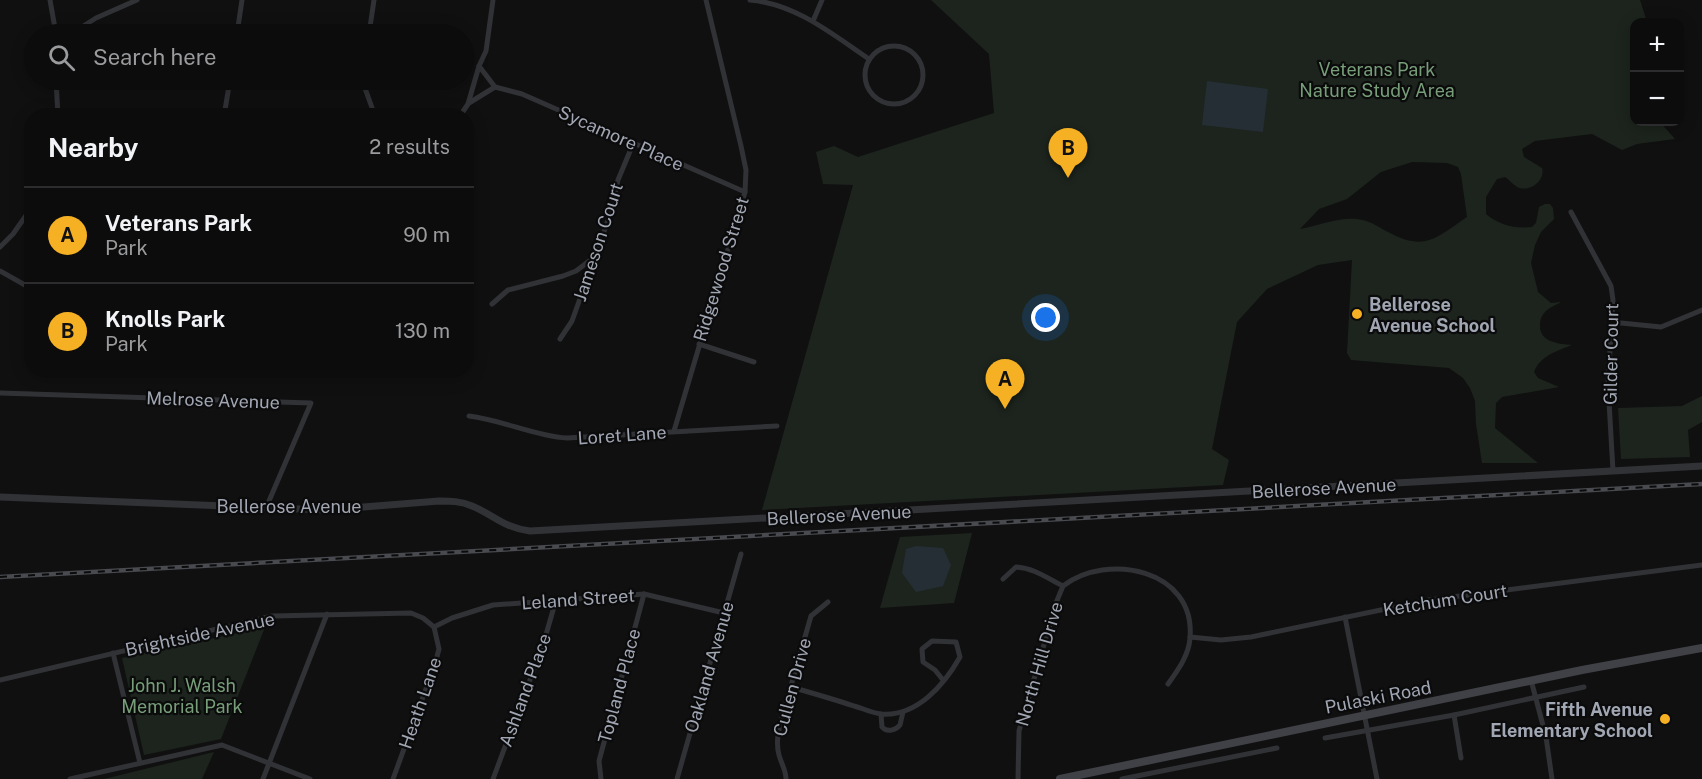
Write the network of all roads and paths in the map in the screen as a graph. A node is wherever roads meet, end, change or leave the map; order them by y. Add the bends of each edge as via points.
1 (50, 0) edge
2 (137, 0) edge
3 (243, 0) edge
4 (374, 0) edge
5 (493, 0) edge
6 (706, 0) edge
7 (750, 0) edge
8 (822, 0) edge
9 (813, 21) junction
10 (54, 24) edge
11 (87, 24) edge
12 (239, 24) edge
13 (370, 24) edge
14 (869, 59) junction
15 (479, 66) junction
16 (474, 83) edge
17 (495, 87) junction
18 (57, 90) edge
19 (228, 90) edge
20 (366, 90) edge
21 (472, 90) edge
22 (468, 104) junction
23 (58, 108) edge
24 (225, 108) edge
25 (372, 108) edge
26 (465, 108) edge
27 (633, 144) junction
28 (746, 192) junction
29 (1571, 212) dead end
30 (24, 219) edge
31 (0, 247) edge
32 (594, 257) junction
33 (0, 271) edge
34 (24, 284) edge
35 (492, 304) dead end
36 (1702, 310) edge
37 (1611, 322) junction
38 (560, 339) dead end
39 (699, 344) junction
40 (754, 362) dead end
41 (0, 393) edge
42 (469, 416) dead end
43 (777, 426) dead end
44 (674, 432) junction
45 (1702, 466) edge
46 (1613, 471) junction
47 (0, 497) edge
48 (266, 508) junction
49 (741, 554) dead end
50 (1702, 565) edge
51 (1003, 579) dead end
52 (1063, 586) junction
53 (644, 594) junction
54 (556, 600) junction
55 (828, 602) dead end
56 (327, 614) junction
57 (724, 614) junction
58 (1345, 617) junction
59 (434, 627) junction
60 (1190, 637) junction
61 (1702, 648) edge
62 (113, 653) junction
63 (0, 680) edge
64 (943, 680) junction
65 (1531, 680) junction
66 (1168, 684) dead end
67 (791, 687) junction
68 (1584, 687) dead end
69 (1535, 696) junction
70 (903, 712) junction
71 (881, 714) junction
72 (1365, 715) junction
73 (1454, 715) junction
74 (1368, 730) junction
75 (1325, 738) dead end
76 (1235, 742) junction
77 (1277, 748) dead end
78 (1238, 756) junction
79 (1461, 758) dead end
80 (140, 763) junction
81 (269, 763) junction
82 (1099, 770) junction
83 (70, 779) edge
84 (263, 779) edge
85 (310, 779) edge
86 (393, 779) edge
87 (493, 779) edge
88 (601, 779) edge
89 (677, 779) edge
90 (786, 779) edge
91 (1018, 779) edge
92 (1060, 779) edge
93 (1101, 779) edge
94 (1122, 779) edge
95 (1377, 779) edge
96 (1552, 779) edge

1 - 10 street
2 - 11 street
3 - 12 street
4 - 13 street
5 - 15 street via 486,51
6 - 28 street, Ridgewood Street via 744,162
7 - 9 street via 775,3
8 - 9 street
9 - 14 street
14 - 14 street via 876,52 896,46 914,54 922,72 918,91 912,98 895,104 877,99 866,85
15 - 16 street
15 - 17 street
17 - 22 street
17 - 27 street, Sycamore Place via 522,94
18 - 23 street
19 - 24 street
20 - 25 street
21 - 22 street
22 - 26 street
27 - 28 street, Sycamore Place
27 - 32 street, Jameson Court
28 - 39 street, Ridgewood Street
29 - 37 street, Gilder Court via 1611,286
30 - 31 street
32 - 35 street via 563,276 508,290
32 - 38 street, Jameson Court via 572,321
33 - 34 street
36 - 37 street via 1661,327
37 - 46 street, Gilder Court via 1608,384
39 - 40 street
39 - 44 street, Ridgewood Street
41 - 48 street, Melrose Avenue via 311,403
42 - 44 street, Loret Lane via 553,437
43 - 44 street, Loret Lane
45 - 46 street, Bellerose Avenue
46 - 48 street, Bellerose Avenue via 530,531 515,529 456,501 326,510
47 - 48 street, Bellerose Avenue
49 - 57 street, Oakland Avenue
50 - 58 street, Ketchum Court via 1429,600
51 - 52 street via 1016,567 1026,568
52 - 60 street via 1092,571 1129,569 1147,573 1159,578 1177,596 1187,614
52 - 91 street, North Hill Drive via 1019,731
53 - 54 street, Leland Street
53 - 57 street, Leland Street
53 - 88 street, Topland Place via 599,761
54 - 59 street, Leland Street via 493,605
54 - 87 street, Ashland Place
55 - 67 street, Cullen Drive via 811,616
56 - 59 street, Brightside Avenue via 411,613
56 - 62 street, Brightside Avenue via 272,616
56 - 81 street
57 - 89 street, Oakland Avenue
58 - 60 street, Ketchum Court via 1251,637
58 - 72 street
59 - 86 street, Heath Lane via 439,649 435,664
60 - 66 street via 1181,666
61 - 65 main road, Pulaski Road
62 - 63 street, Brightside Avenue
62 - 80 street
64 - 64 street via 960,657 956,642 932,641 922,649 922,662
64 - 70 street via 918,705
65 - 69 street
65 - 72 main road, Pulaski Road
67 - 71 street
67 - 90 street, Cullen Drive via 777,740
68 - 69 street
69 - 73 street
69 - 96 street
70 - 71 street
70 - 71 street via 900,725 889,731 882,727
72 - 74 street
72 - 76 main road, Pulaski Road
73 - 74 street
73 - 79 street
74 - 75 street
74 - 95 street
76 - 78 street
76 - 82 main road, Pulaski Road
77 - 78 street
78 - 94 street
80 - 81 street via 222,745
80 - 83 street
81 - 84 street
81 - 85 street
82 - 92 main road, Pulaski Road
82 - 93 street

